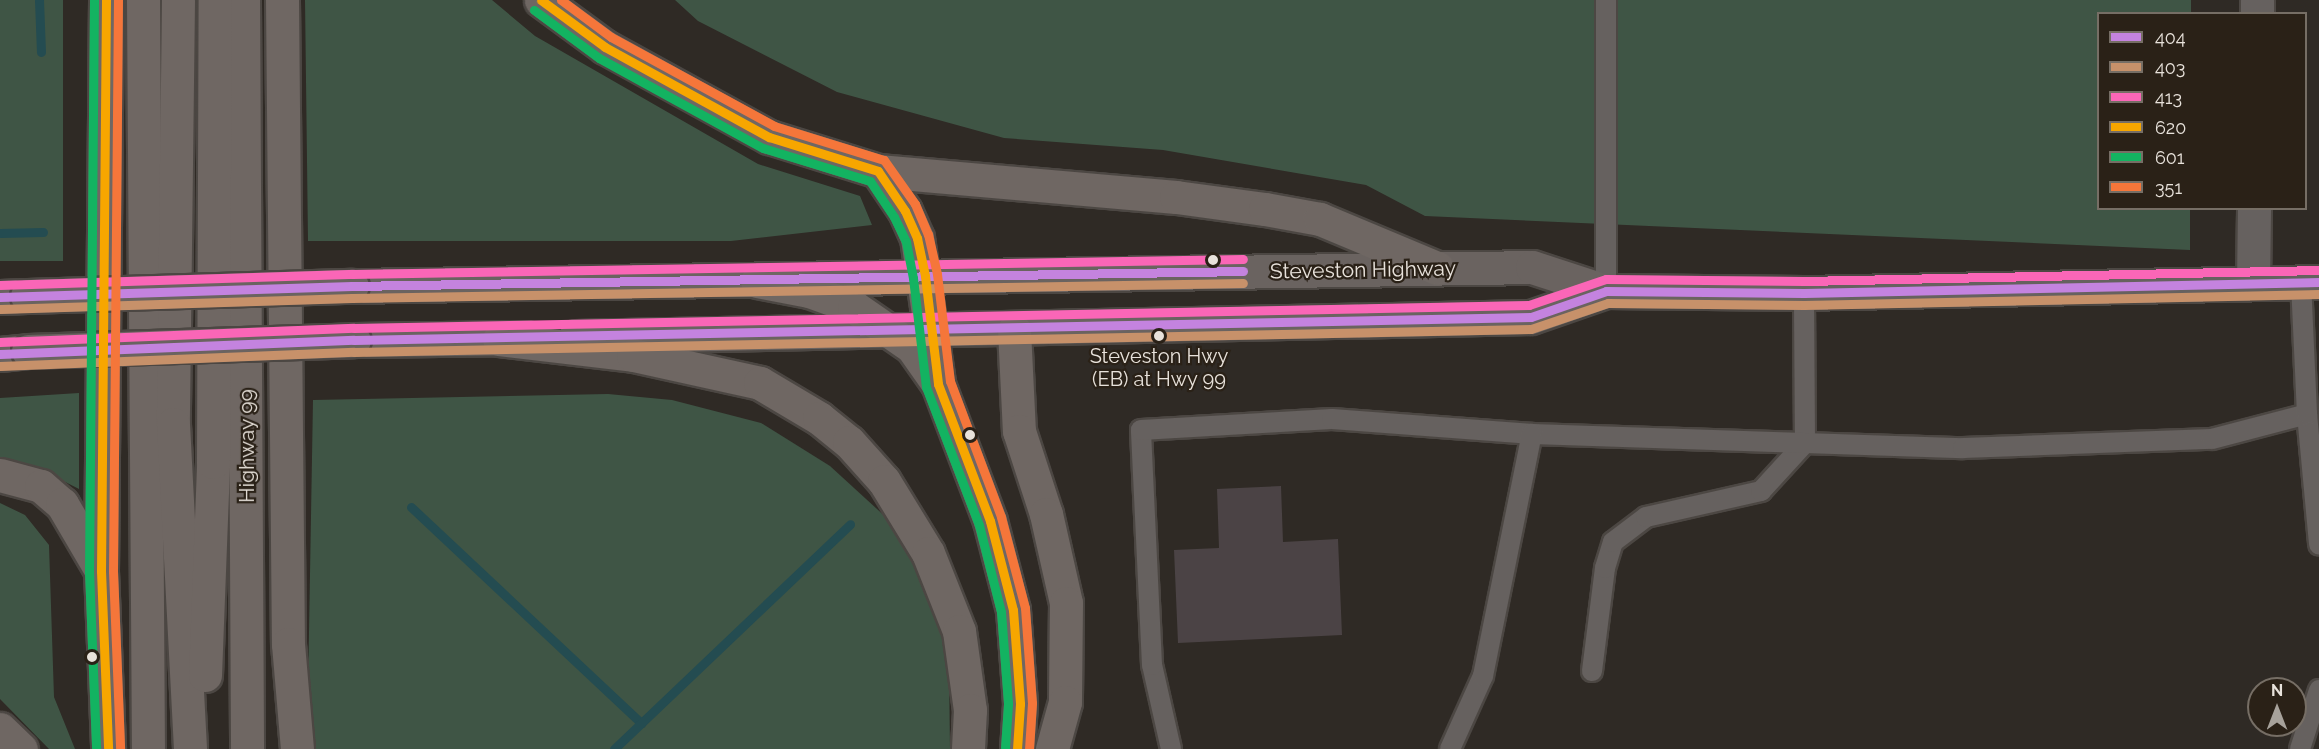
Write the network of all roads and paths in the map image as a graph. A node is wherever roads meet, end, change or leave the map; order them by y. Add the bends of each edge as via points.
1 (106, 0) edge
2 (143, 0) edge
3 (178, 0) edge
4 (215, 0) edge
5 (243, 0) edge
6 (282, 0) edge
7 (542, 0) edge
8 (1606, 0) edge
9 (878, 171) junction
10 (2254, 210) edge
11 (1437, 268) junction
12 (925, 276) junction
13 (757, 281) junction
14 (2253, 282) junction
15 (2310, 282) edge
16 (1606, 291) junction
17 (1804, 292) junction
18 (13, 296) edge
19 (1014, 330) junction
20 (895, 332) junction
21 (933, 332) junction
22 (499, 339) junction
23 (14, 352) edge
24 (938, 384) junction
25 (2307, 414) junction
26 (1532, 434) junction
27 (1805, 443) junction
28 (0, 475) edge
29 (2319, 544) edge
30 (101, 571) junction
31 (1592, 671) dead end
32 (2319, 690) edge
33 (0, 729) edge
34 (21, 749) edge
35 (108, 749) edge
36 (148, 749) edge
37 (190, 749) edge
38 (202, 749) edge
39 (247, 749) edge
40 (297, 749) edge
41 (968, 749) edge
42 (1017, 749) edge
43 (1052, 749) edge
44 (1171, 749) edge
45 (1450, 749) edge
46 (2300, 749) edge

1 - 30 highway
2 - 36 highway
3 - 37 highway via 173,424
4 - 38 highway via 213,462
5 - 39 highway, Highway 99
6 - 40 highway via 287,586
7 - 9 highway via 605,47 769,136
8 - 16 lane
9 - 11 highway via 1176,197 1265,209 1320,219
9 - 12 highway via 913,229
10 - 14 street
11 - 12 main road, Steveston Highway
11 - 16 main road, Steveston Highway via 1532,267
12 - 13 main road, Steveston Highway
12 - 21 highway
13 - 18 main road, Steveston Highway, bridge via 352,285
13 - 20 highway via 809,291 854,307
14 - 15 street, Steveston Highway
14 - 17 street, Steveston Highway
15 - 25 lane
16 - 17 main road, Steveston Highway
16 - 19 main road, Steveston Highway via 1531,317
17 - 27 lane
19 - 21 main road, Steveston Highway
19 - 43 highway via 1018,431 1046,514 1066,603 1065,702
20 - 21 main road, Steveston Highway
20 - 22 main road, Steveston Highway
20 - 24 highway via 912,347
21 - 24 highway
22 - 23 main road, Steveston Highway, bridge
22 - 41 highway via 633,355 760,383 819,418 849,442 884,481 928,553 959,631 970,710
24 - 42 highway via 990,521 1013,610 1020,704
25 - 27 lane via 2212,439 1963,448
25 - 29 lane
26 - 27 lane
26 - 44 lane via 1332,419 1141,430 1152,665
26 - 45 lane via 1484,676
27 - 31 lane via 1761,491 1646,517 1613,542 1605,568
28 - 30 highway via 41,486 62,504
30 - 35 highway
32 - 46 lane
33 - 34 highway

